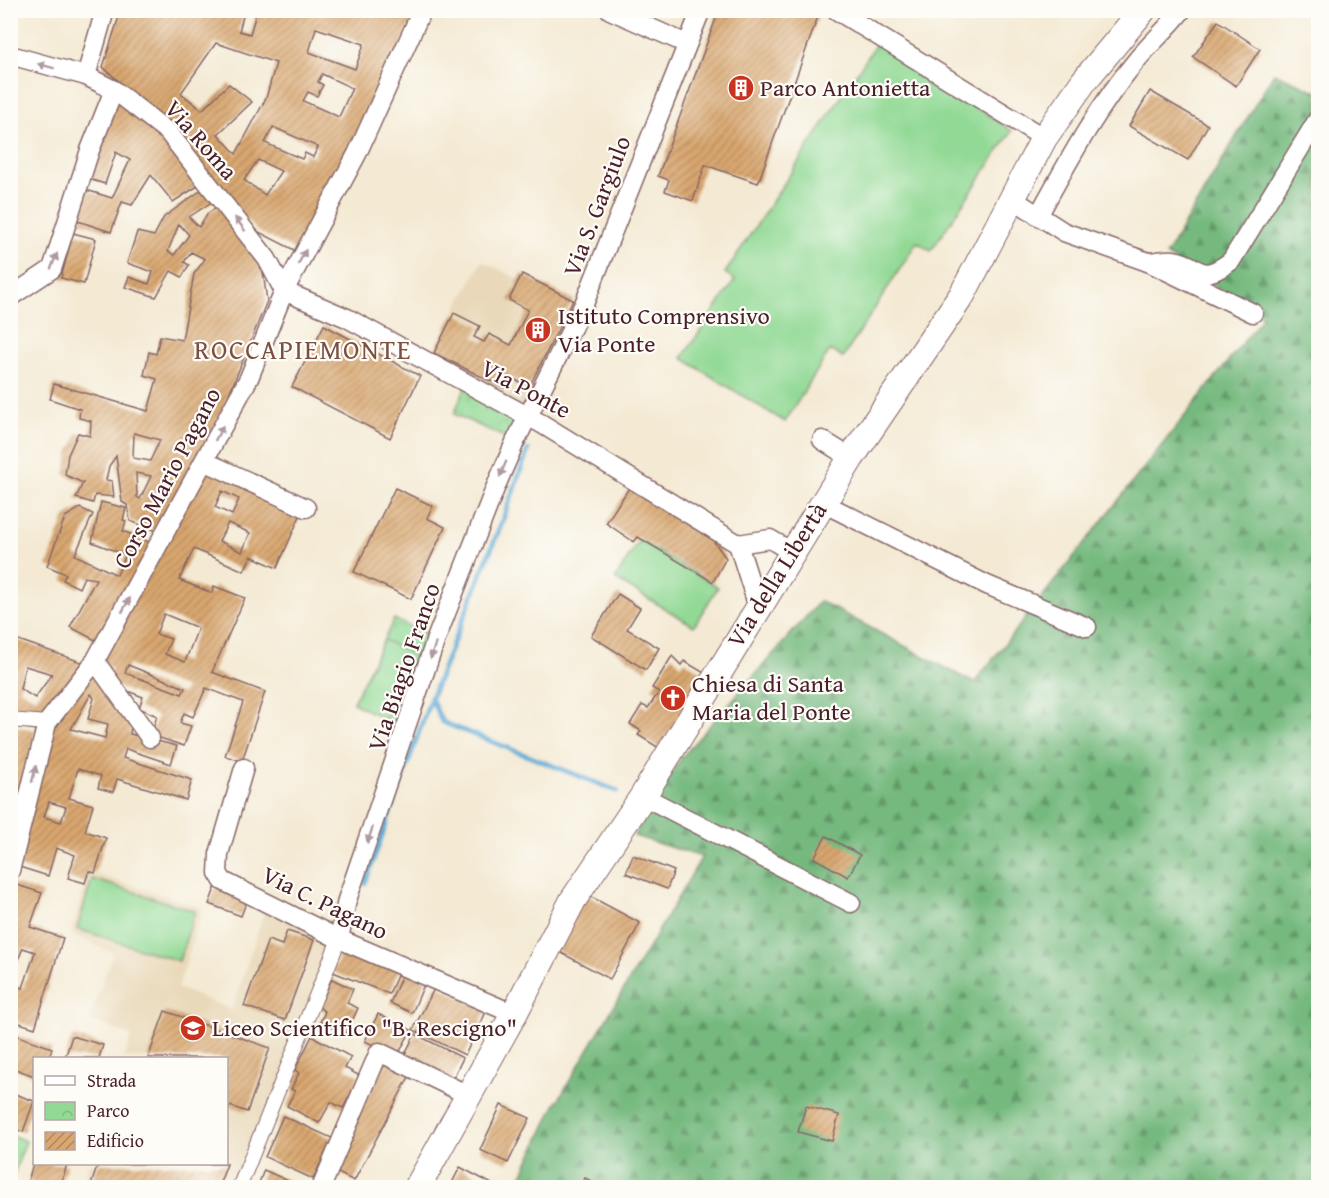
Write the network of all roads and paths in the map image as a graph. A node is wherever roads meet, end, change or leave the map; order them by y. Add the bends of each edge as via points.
1 (105, 10) edge
2 (422, 10) edge
3 (610, 10) edge
4 (701, 10) edge
5 (836, 10) edge
6 (1143, 10) edge
7 (1182, 10) edge
8 (687, 44) junction
9 (10, 55) edge
10 (86, 76) junction
11 (114, 90) junction
12 (1318, 119) edge
13 (1044, 138) junction
14 (1013, 199) junction
15 (1038, 216) junction
16 (1148, 262) junction
17 (284, 291) junction
18 (10, 297) edge
19 (1253, 314) dead end
20 (529, 417) junction
21 (822, 440) dead end
22 (850, 458) junction
23 (204, 461) junction
24 (823, 503) junction
25 (306, 508) dead end
26 (738, 544) junction
27 (792, 552) junction
28 (749, 574) junction
29 (772, 585) junction
30 (758, 607) junction
31 (1088, 627) dead end
32 (95, 661) junction
33 (10, 720) edge
34 (47, 723) junction
35 (150, 738) dead end
36 (244, 768) dead end
37 (643, 796) junction
38 (10, 871) edge
39 (851, 903) dead end
40 (339, 939) junction
41 (514, 1014) junction
42 (468, 1095) junction
43 (239, 1188) edge
44 (321, 1188) edge
45 (417, 1188) edge

1 - 10 street
17 -> 2 street, Corso Mario Pagano via 357,154
3 - 8 street
4 - 8 street, Via S. Gargiulo
5 - 13 street
6 - 13 main road, Via della Libertà via 1084,81
7 - 15 street via 1109,97 1078,142
8 - 20 street, Via S. Gargiulo via 584,304
10 -> 9 street, Via Roma
10 - 11 street, Via Roma
17 -> 11 street, Via Roma via 267,259 168,132
18 -> 11 street via 52,269 90,150
12 - 16 street via 1231,261 1217,271 1202,274 1173,260
13 - 14 main road, Via della Libertà
14 - 15 street
14 - 22 main road, Via della Libertà via 962,295
15 - 16 street via 1064,232
16 - 19 street
17 - 20 street, Via Ponte via 347,318
23 -> 17 street, Corso Mario Pagano via 249,378
20 - 26 street, Via Ponte
20 -> 40 street, Via Biagio Franco via 496,486 436,639 347,900
21 - 22 street
22 - 24 main road, Via della Libertà
23 - 25 street
32 -> 23 street, Corso Mario Pagano
24 - 27 main road, Via della Libertà
24 - 31 street via 987,585
26 - 27 street via 770,539
26 - 28 street
27 - 29 main road, Via della Libertà
28 - 29 street via 758,583
28 - 30 street
29 - 30 main road, Via della Libertà
30 - 37 main road, Via della Libertà
32 - 34 street, Corso Mario Pagano
32 - 35 street
33 - 34 street
38 -> 34 street, Corso Mario Pagano
36 - 40 street, Via C. Pagano via 219,854 218,873 224,881
37 - 39 street
37 - 41 main road, Via della Libertà via 573,900
40 - 41 street, Via C. Pagano
40 - 43 street
41 - 42 main road, Via della Libertà
42 - 44 street via 379,1052
42 - 45 main road, Via della Libertà

